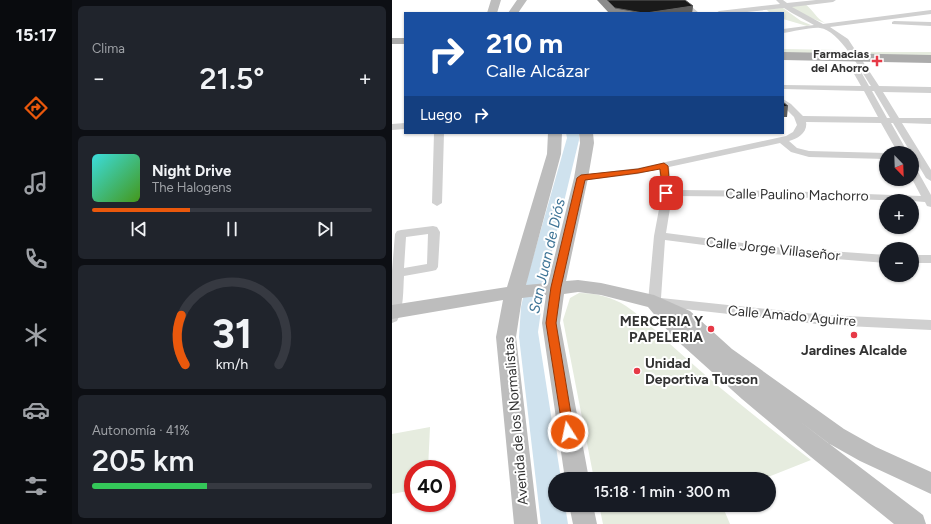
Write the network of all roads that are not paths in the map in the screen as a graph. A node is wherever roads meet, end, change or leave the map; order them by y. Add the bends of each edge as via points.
1 (496, 0) edge
2 (522, 0) edge
3 (680, 0) edge
4 (780, 0) edge
5 (833, 0) edge
6 (786, 5) junction
7 (492, 12) edge
8 (514, 12) edge
9 (695, 12) edge
10 (727, 12) edge
11 (931, 12) edge
12 (851, 22) junction
13 (931, 24) edge
14 (820, 26) junction
15 (784, 31) edge
16 (392, 36) edge
17 (404, 37) edge
18 (392, 41) edge
19 (404, 41) edge
20 (784, 46) edge
21 (931, 49) edge
22 (849, 52) junction
23 (784, 56) edge
24 (931, 59) edge
25 (784, 87) edge
26 (867, 88) junction
27 (877, 89) junction
28 (931, 90) edge
29 (784, 103) edge
30 (800, 119) junction
31 (884, 120) junction
32 (896, 120) junction
33 (931, 121) edge
34 (404, 126) edge
35 (392, 127) edge
36 (438, 134) edge
37 (555, 134) edge
38 (586, 134) edge
39 (782, 140) junction
40 (898, 146) edge
41 (879, 156) edge
42 (664, 166) junction
43 (581, 178) junction
44 (919, 178) edge
45 (931, 178) edge
46 (926, 187) edge
47 (666, 193) junction
48 (930, 201) edge
49 (437, 203) dead end
50 (660, 236) junction
51 (879, 259) edge
52 (919, 259) edge
53 (931, 259) edge
54 (397, 273) dead end
55 (553, 288) junction
56 (517, 292) junction
57 (654, 302) junction
58 (393, 314) edge
59 (931, 325) edge
60 (813, 420) junction
61 (842, 468) junction
62 (576, 472) edge
63 (931, 483) edge
64 (582, 512) edge
65 (526, 524) edge
66 (584, 524) edge
67 (914, 524) edge

1 - 7 street
2 - 8 street
3 - 9 street
4 - 6 street
5 - 6 street
6 - 10 street
6 - 14 street
11 - 12 street
12 - 13 street
12 - 14 street
14 - 15 street
14 - 22 street
16 - 17 main road
18 - 19 main road
20 - 22 main road
21 - 22 main road
22 - 23 main road
22 - 24 main road
22 - 26 street
22 - 27 street
25 - 26 street
26 - 27 street
26 - 31 street
27 - 28 street
27 - 32 street
29 - 30 street
30 - 31 street
30 - 39 street via 802,126 798,133
31 - 32 street
31 - 40 street
32 - 33 street
32 - 45 street
34 - 35 street
36 - 49 street
37 - 56 street, Avenida de los Normalistas via 554,154
38 - 43 street
39 - 41 street via 794,150 809,154
39 - 42 street
42 - 43 street
42 - 47 street
43 - 55 street
44 - 46 street
46 - 48 street
47 - 48 street, Calle Paulino Machorro
47 - 50 street
50 - 51 street, Calle Jorge Villaseñor via 746,248
50 - 57 street
52 - 53 street
54 - 58 street
55 - 56 street
55 - 57 street via 578,286 601,289
55 - 62 street via 552,339
56 - 58 street
56 - 65 street, Avenida de los Normalistas via 510,309 506,338
57 - 59 street, Calle Amado Aguirre via 811,319
57 - 60 street via 683,316 725,354
57 - 61 street via 666,320 746,390
60 - 61 street
60 - 63 street via 868,454
61 - 67 street
64 - 66 street

